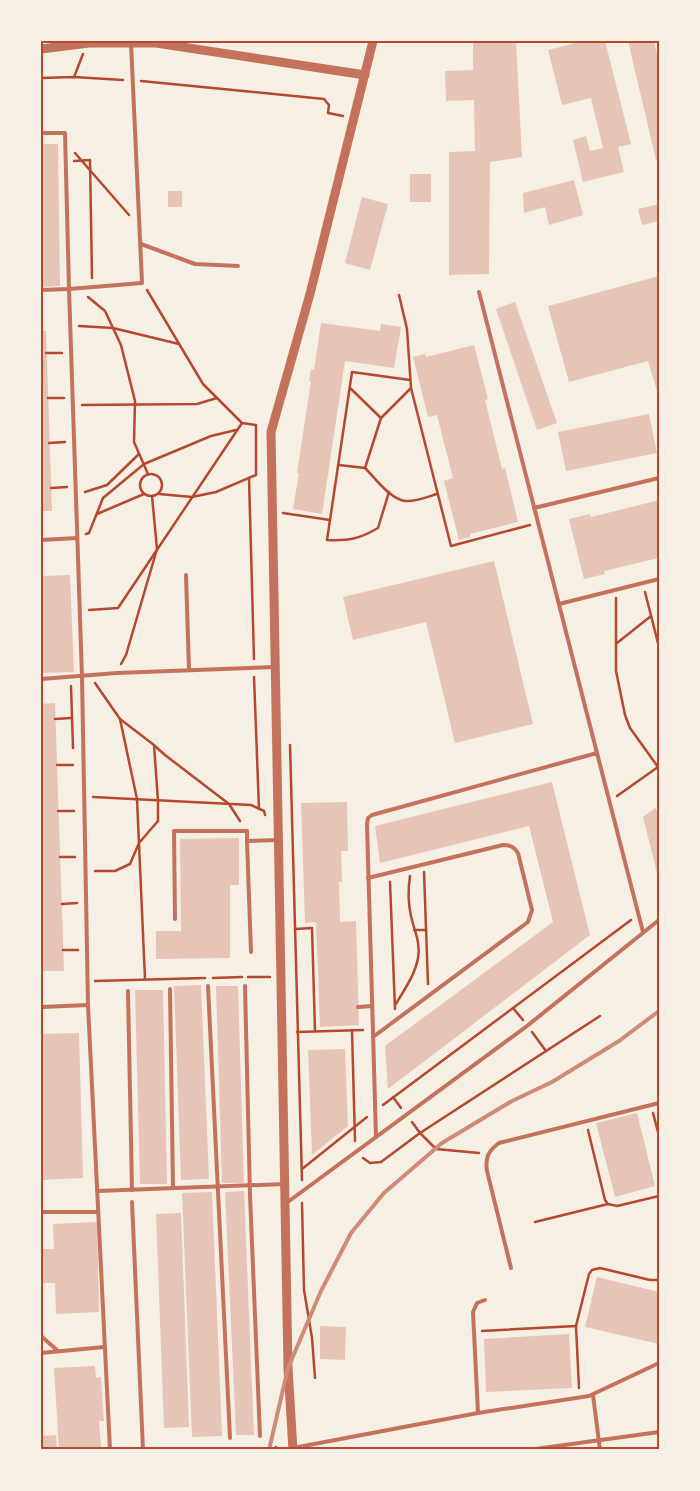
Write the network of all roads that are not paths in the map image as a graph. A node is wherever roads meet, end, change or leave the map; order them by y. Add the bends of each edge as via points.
1 (373, 41) edge
2 (89, 42) edge
3 (131, 42) edge
4 (156, 42) edge
5 (41, 49) edge
6 (365, 75) junction
7 (41, 133) edge
8 (141, 244) junction
9 (238, 266) dead end
10 (69, 289) junction
11 (41, 290) edge
12 (479, 292) dead end
13 (659, 478) edge
14 (534, 508) junction
15 (77, 538) junction
16 (41, 540) edge
17 (186, 575) dead end
18 (659, 579) edge
19 (559, 604) junction
20 (276, 667) junction
21 (189, 670) junction
22 (82, 677) junction
23 (41, 679) edge
24 (597, 753) junction
25 (279, 840) junction
26 (247, 841) junction
27 (368, 878) junction
28 (175, 919) dead end
29 (659, 920) edge
30 (643, 932) junction
31 (251, 952) dead end
32 (208, 986) dead end
33 (245, 986) dead end
34 (170, 989) dead end
35 (128, 991) dead end
36 (88, 1005) junction
37 (372, 1006) junction
38 (41, 1007) edge
39 (358, 1007) dead end
40 (373, 1037) junction
41 (659, 1103) edge
42 (376, 1136) junction
43 (285, 1184) junction
44 (250, 1185) junction
45 (218, 1186) junction
46 (173, 1188) junction
47 (132, 1190) junction
48 (97, 1191) junction
49 (132, 1202) dead end
50 (286, 1204) junction
51 (41, 1212) edge
52 (98, 1212) junction
53 (511, 1268) dead end
54 (485, 1300) dead end
55 (41, 1336) edge
56 (104, 1347) junction
57 (58, 1352) junction
58 (41, 1353) edge
59 (659, 1363) edge
60 (593, 1395) junction
61 (478, 1413) junction
62 (659, 1432) edge
63 (260, 1436) dead end
64 (230, 1438) dead end
65 (599, 1440) junction
66 (251, 1449) edge
67 (293, 1449) edge
68 (110, 1450) edge
69 (143, 1450) edge
70 (238, 1450) edge
71 (528, 1450) edge
72 (600, 1450) edge

1 - 6 street
2 - 3 street
2 - 5 street
3 - 4 street
3 - 8 lane
4 - 6 street
6 - 20 street via 272,432
7 - 10 lane via 64,133
8 - 9 lane via 195,264
8 - 10 lane via 142,283
10 - 11 lane
10 - 15 lane
12 - 14 lane
13 - 14 lane
14 - 19 lane
15 - 16 lane
15 - 22 lane
17 - 21 lane
18 - 19 lane
19 - 24 lane
20 - 21 lane
20 - 25 street
21 - 22 lane
22 - 23 lane
22 - 36 lane
24 - 27 lane via 372,815 367,824
24 - 30 lane
25 - 26 lane
25 - 43 street
26 - 28 lane via 247,832 174,830
26 - 31 lane
27 - 37 lane
27 - 40 lane via 510,845 518,853 532,910 528,922
29 - 30 lane
30 - 42 lane via 527,1026
32 - 45 lane
33 - 44 lane
34 - 46 lane
35 - 47 lane
36 - 38 lane
36 - 48 lane
37 - 39 lane
37 - 40 lane
40 - 42 lane
41 - 53 lane via 499,1143 492,1148 486,1161 487,1171
42 - 50 lane
43 - 44 lane
43 - 50 street
44 - 45 lane
44 - 63 lane
45 - 46 lane
45 - 64 lane
46 - 47 lane
47 - 48 lane
48 - 52 lane
49 - 69 lane
50 - 67 street via 288,1368
51 - 52 lane
52 - 56 lane
54 - 61 lane via 479,1301 473,1312
55 - 57 lane
56 - 57 lane
56 - 68 lane
57 - 58 lane
59 - 60 lane
60 - 61 lane
60 - 65 lane
61 - 67 lane
62 - 65 lane
65 - 71 lane
65 - 72 lane
66 - 70 lane

